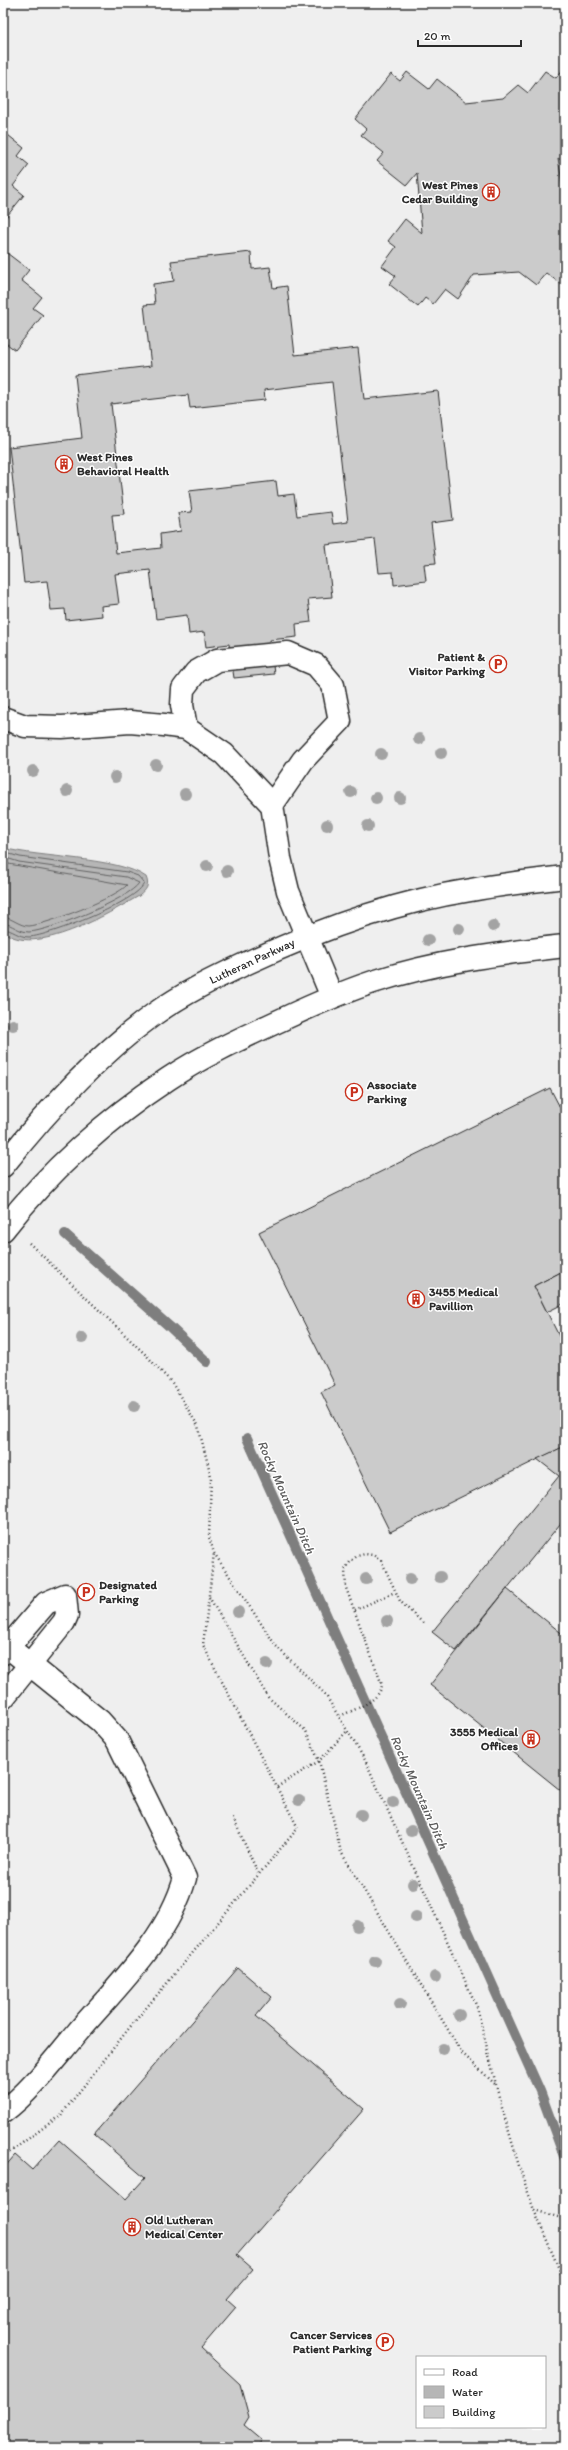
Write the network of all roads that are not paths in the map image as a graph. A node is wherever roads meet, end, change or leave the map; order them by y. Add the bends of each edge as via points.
1 (3, 718) edge
2 (186, 728) junction
3 (272, 805) junction
4 (565, 877) edge
5 (307, 936) junction
6 (565, 946) edge
7 (332, 997) junction
8 (3, 1166) edge
9 (6, 1225) edge
10 (5, 1648) edge
11 (30, 1665) junction
12 (3, 1698) edge
13 (3, 2112) edge

1 - 2 street via 25,726 62,727 130,722
2 - 3 street via 224,754
2 - 3 street via 182,705 183,689 196,672 217,660 288,653 316,665 333,685 340,721 303,760
3 - 5 street via 288,891
4 - 5 street, Lutheran Parkway via 469,890 350,920
5 - 7 street
5 - 8 street, Lutheran Parkway via 199,986 154,1015 119,1043 75,1086
6 - 7 street via 462,960 374,982
7 - 9 street via 242,1037 168,1079 84,1145
10 - 11 street
10 - 11 street via 46,1603 65,1595 67,1615 64,1622
11 - 12 street
11 - 13 street via 100,1721 116,1740 185,1878 174,1911 157,1938 45,2070

